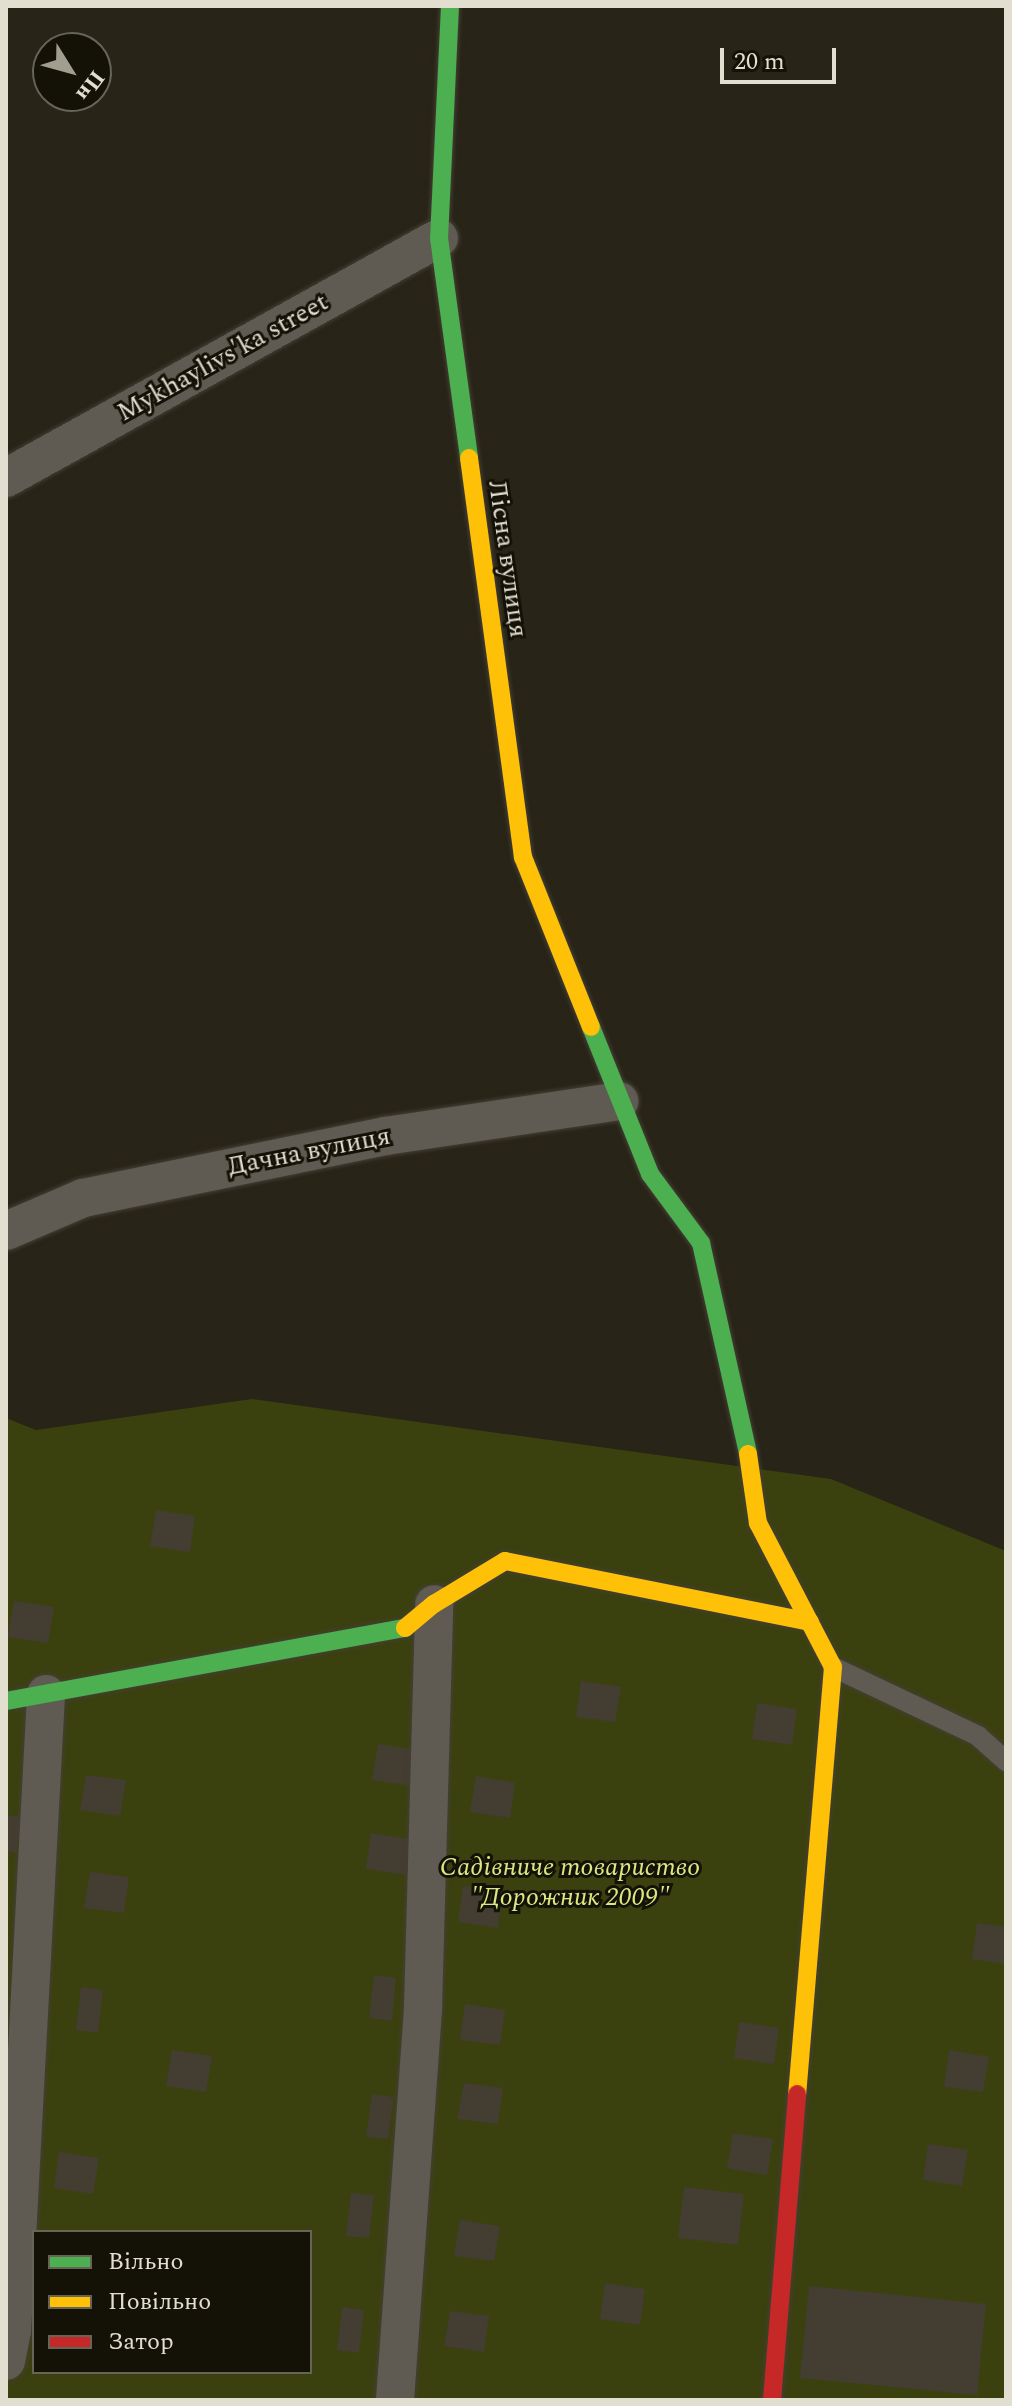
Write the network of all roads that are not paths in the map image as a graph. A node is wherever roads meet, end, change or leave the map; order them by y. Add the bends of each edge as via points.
1 (450, 6) edge
2 (439, 238) junction
3 (6, 478) edge
4 (619, 1101) junction
5 (6, 1231) edge
6 (434, 1604) junction
7 (810, 1622) junction
8 (833, 1667) junction
9 (46, 1694) junction
10 (6, 1701) edge
11 (1006, 1761) edge
12 (6, 2361) edge
13 (395, 2400) edge
14 (772, 2400) edge

1 - 2 street, Лісна вулиця
2 - 3 street, Mykhaylivsʹka street
2 - 4 street, Лісна вулиця via 523,857
4 - 5 street, Дачна вулиця via 386,1136 83,1198
4 - 7 street, Лісна вулиця via 650,1174 701,1243 744,1430 758,1523
6 - 7 street via 505,1561
6 - 9 street via 404,1628
6 - 13 street via 423,2007
7 - 8 street, Лісна вулиця
8 - 11 lane via 978,1736
8 - 14 street
9 - 10 street
9 - 12 street via 12,2331

